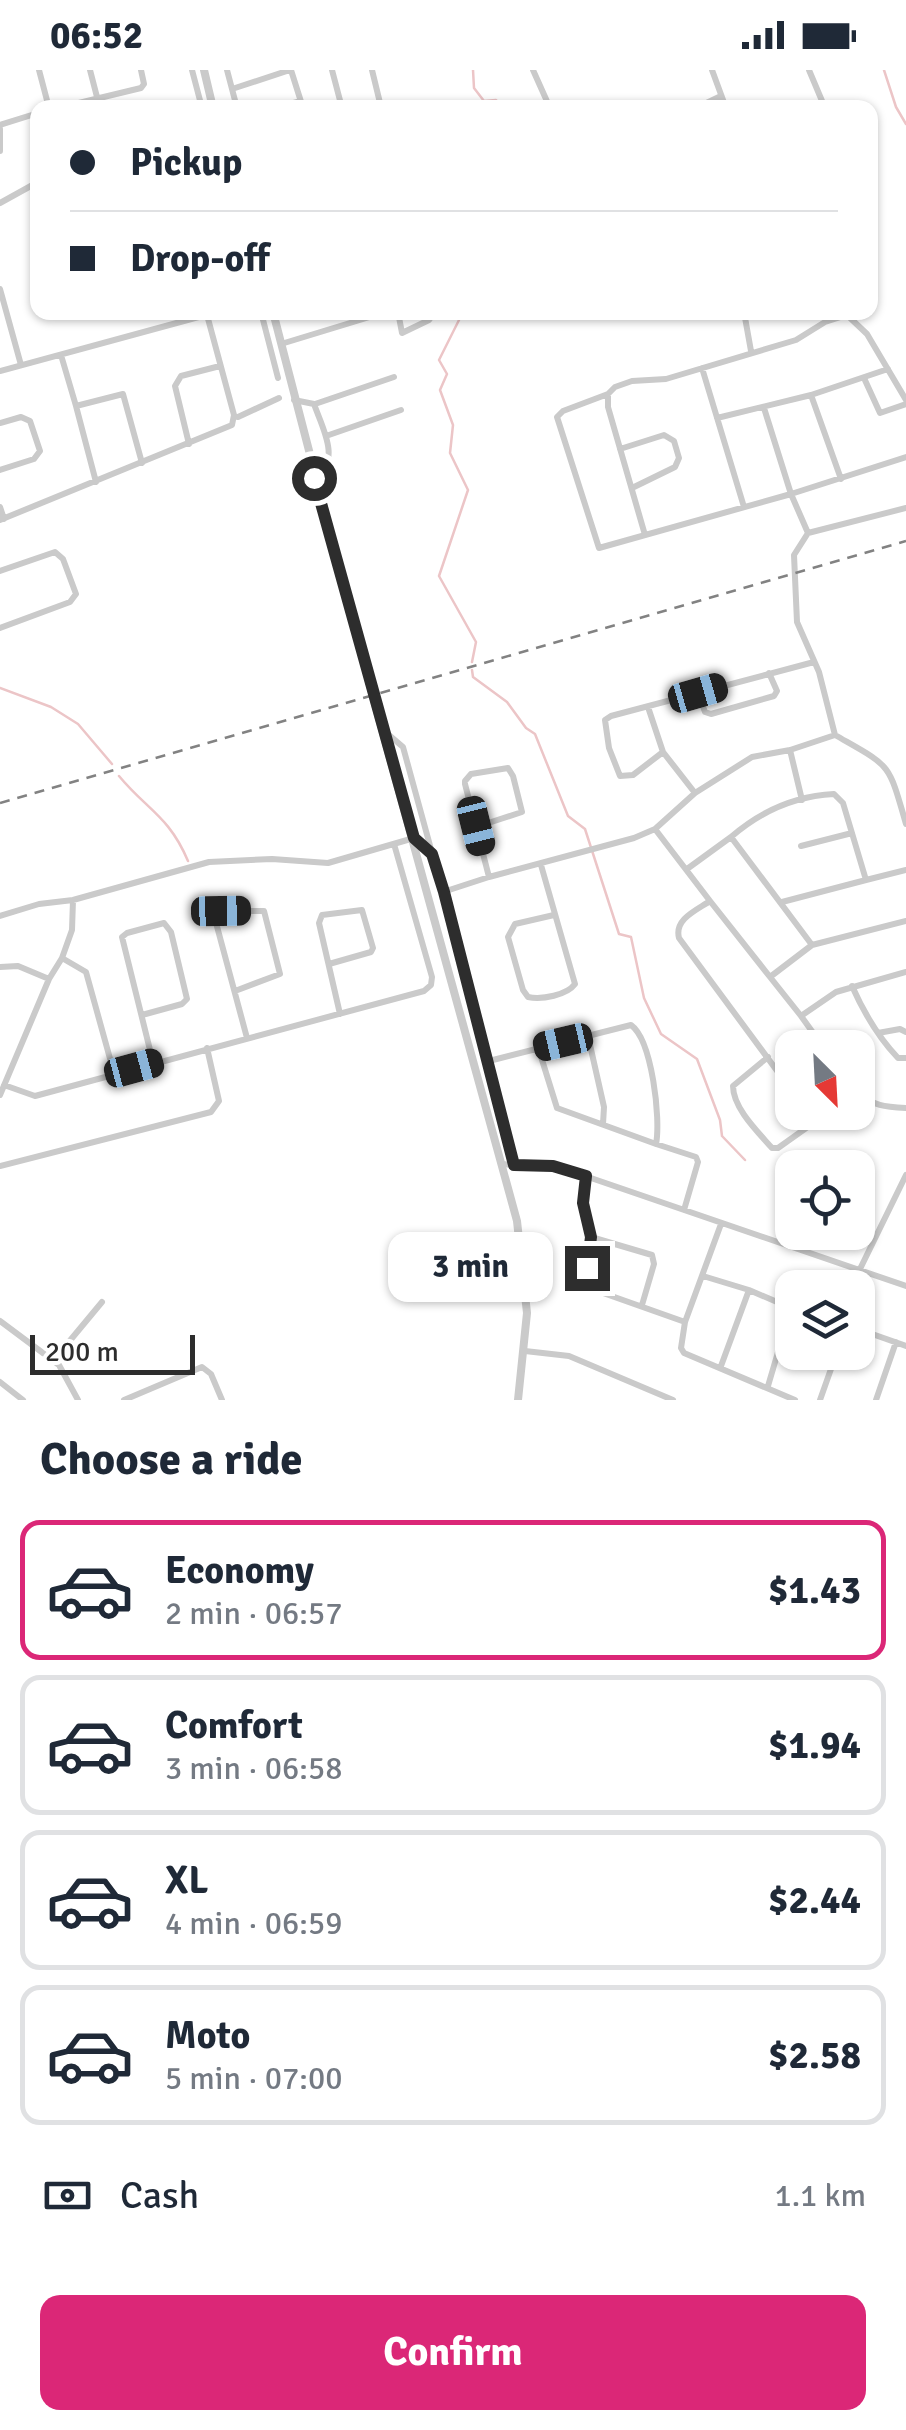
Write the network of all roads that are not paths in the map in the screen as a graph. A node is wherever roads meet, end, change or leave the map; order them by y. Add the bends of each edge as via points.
1 (39, 70) edge
2 (90, 70) edge
3 (141, 70) edge
4 (192, 70) edge
5 (204, 70) edge
6 (227, 70) edge
7 (290, 70) edge
8 (332, 70) edge
9 (384, 70) edge
10 (534, 70) edge
11 (712, 70) edge
12 (809, 70) edge
13 (373, 72) edge
14 (232, 89) junction
15 (721, 96) junction
16 (98, 98) junction
17 (47, 100) edge
18 (90, 100) edge
19 (200, 100) edge
20 (211, 100) edge
21 (235, 100) edge
22 (301, 100) edge
23 (340, 100) edge
24 (379, 100) edge
25 (547, 100) edge
26 (713, 100) edge
27 (723, 100) edge
28 (822, 100) edge
29 (30, 116) edge
30 (0, 127) edge
31 (0, 151) edge
32 (30, 187) edge
33 (0, 204) edge
34 (0, 289) edge
35 (3, 311) edge
36 (189, 320) edge
37 (208, 320) edge
38 (263, 320) edge
39 (275, 320) edge
40 (360, 320) edge
41 (400, 320) edge
42 (429, 320) edge
43 (746, 320) edge
44 (831, 320) edge
45 (852, 320) edge
46 (281, 344) junction
47 (752, 351) junction
48 (61, 355) junction
49 (21, 365) junction
50 (220, 366) junction
51 (702, 368) junction
52 (888, 369) junction
53 (0, 370) edge
54 (394, 377) dead end
55 (278, 378) dead end
56 (864, 378) junction
57 (608, 394) junction
58 (811, 395) junction
59 (278, 398) dead end
60 (596, 399) junction
61 (294, 400) junction
62 (906, 402) edge
63 (314, 404) junction
64 (76, 406) junction
65 (608, 407) junction
66 (764, 408) junction
67 (401, 410) dead end
68 (238, 417) dead end
69 (717, 418) junction
70 (0, 423) edge
71 (326, 436) junction
72 (190, 444) junction
73 (620, 449) junction
74 (906, 458) edge
75 (142, 464) junction
76 (0, 470) edge
77 (314, 478) junction
78 (840, 480) junction
79 (96, 482) junction
80 (632, 488) junction
81 (791, 494) junction
82 (0, 507) edge
83 (744, 507) junction
84 (906, 508) edge
85 (2, 519) edge
86 (808, 533) junction
87 (645, 534) junction
88 (0, 572) edge
89 (0, 628) edge
90 (814, 662) junction
91 (770, 673) junction
92 (698, 693) junction
93 (648, 707) junction
94 (382, 729) junction
95 (834, 734) junction
96 (790, 750) junction
97 (663, 752) junction
98 (695, 794) junction
99 (802, 800) junction
100 (906, 824) edge
101 (476, 826) junction
102 (654, 828) junction
103 (852, 833) junction
104 (731, 836) junction
105 (414, 838) junction
106 (394, 844) junction
107 (802, 846) dead end
108 (432, 854) junction
109 (541, 865) junction
110 (687, 869) junction
111 (906, 870) edge
112 (489, 877) junction
113 (866, 880) junction
114 (444, 892) junction
115 (73, 900) junction
116 (710, 901) junction
117 (782, 902) junction
118 (554, 915) junction
119 (0, 916) edge
120 (451, 921) junction
121 (906, 921) edge
122 (441, 934) junction
123 (812, 945) junction
124 (62, 958) junction
125 (329, 964) junction
126 (0, 967) edge
127 (906, 972) edge
128 (770, 978) junction
129 (49, 979) junction
130 (852, 986) junction
131 (235, 991) junction
132 (142, 1014) junction
133 (340, 1014) junction
134 (802, 1016) junction
135 (812, 1030) edge
136 (906, 1032) edge
137 (878, 1033) junction
138 (588, 1036) junction
139 (247, 1038) junction
140 (538, 1047) junction
141 (207, 1048) junction
142 (488, 1057) junction
143 (474, 1058) junction
144 (768, 1058) junction
145 (906, 1058) edge
146 (154, 1062) junction
147 (775, 1068) edge
148 (114, 1073) junction
149 (4, 1084) junction
150 (0, 1094) edge
151 (875, 1105) edge
152 (906, 1108) edge
153 (603, 1124) junction
154 (803, 1130) edge
155 (656, 1144) junction
156 (502, 1164) junction
157 (514, 1165) junction
158 (0, 1166) edge
159 (906, 1175) edge
160 (586, 1176) junction
161 (684, 1210) junction
162 (721, 1224) junction
163 (591, 1237) junction
164 (857, 1270) edge
165 (864, 1270) edge
166 (702, 1276) junction
167 (875, 1276) edge
168 (906, 1286) edge
169 (750, 1290) junction
170 (102, 1302) dead end
171 (642, 1305) junction
172 (0, 1322) edge
173 (685, 1322) junction
174 (875, 1335) edge
175 (896, 1342) junction
176 (906, 1346) edge
177 (525, 1351) junction
178 (52, 1361) junction
179 (722, 1366) junction
180 (831, 1370) edge
181 (0, 1382) edge
182 (768, 1386) junction
183 (24, 1400) edge
184 (78, 1400) edge
185 (124, 1400) edge
186 (222, 1400) edge
187 (518, 1400) edge
188 (673, 1400) edge
189 (796, 1400) edge
190 (820, 1400) edge
191 (876, 1400) edge

1 - 17 street
2 - 16 street
3 - 16 street via 141,88
4 - 19 street
5 - 20 street
6 - 14 street
7 - 14 street
7 - 22 street
8 - 23 street
9 - 13 street
10 - 25 street
11 - 15 street
12 - 28 street
13 - 24 street
14 - 21 street
15 - 26 street
15 - 27 street
16 - 18 street
29 - 30 street
30 - 31 street
32 - 33 street
34 - 35 street
35 - 49 street
36 - 48 street
37 - 50 street
38 - 55 street
39 - 46 street
40 - 46 street
41 - 42 street via 402,333
43 - 47 street
44 - 47 street via 796,340
45 - 52 street
46 - 61 street
47 - 51 street
48 - 49 street
48 - 64 street
49 - 53 street
50 - 72 street via 234,422
50 - 72 street via 176,380
51 - 57 street via 666,380 632,381
51 - 69 street
52 - 56 street
52 - 62 street
54 - 63 street
56 - 58 street
56 - 62 street via 880,413
57 - 60 street
57 - 65 street
58 - 66 street
58 - 78 street
59 - 68 street
60 - 65 street
60 - 87 street via 557,417 599,548
61 - 63 street
61 - 77 street
63 - 71 street
64 - 75 street via 123,394
64 - 79 street
65 - 73 street
66 - 69 street
66 - 81 street
67 - 71 street
69 - 83 street
70 - 76 street via 30,421 40,451 34,460
71 - 77 street via 330,457
72 - 75 street
73 - 80 street
73 - 80 street via 664,435 674,441 675,467
74 - 78 street
75 - 79 street
77 - 94 street
78 - 81 street
79 - 85 street
80 - 87 street
81 - 83 street
81 - 86 street
82 - 85 street
83 - 87 street
84 - 86 street
86 - 90 street via 794,555 796,607
88 - 89 street via 55,552 76,594
90 - 91 street
90 - 95 street
91 - 92 street
91 - 92 street via 774,696 711,714
92 - 93 street
93 - 97 street
93 - 97 street via 604,720 614,767 626,778
94 - 105 street
94 - 108 street via 404,746
95 - 96 street
95 - 100 street via 883,762
96 - 98 street via 752,757
96 - 99 street
97 - 98 street
98 - 102 street
99 - 103 street via 840,797
99 - 104 street via 761,813
101 - 101 street via 466,778 508,768 522,812
101 - 112 street
102 - 109 street
102 - 110 street
103 - 107 street
103 - 113 street
104 - 110 street
104 - 117 street
105 - 106 street
105 - 108 street
105 - 122 street
106 - 115 street via 328,863 209,862
106 - 133 street via 432,981 424,992
108 - 114 street
109 - 112 street
109 - 118 street
110 - 116 street
111 - 113 street
112 - 114 street
113 - 117 street
114 - 120 street
115 - 119 street
115 - 124 street
116 - 128 street
116 - 144 street via 680,922 679,938
117 - 123 street
118 - 118 street via 575,984 567,992 528,997 508,937 515,924
120 - 122 street
120 - 142 street
121 - 123 street
122 - 143 street
123 - 128 street
124 - 129 street
124 - 148 street via 86,972
125 - 125 street via 319,918 362,910 371,952
125 - 133 street
126 - 129 street via 18,966
127 - 130 street
128 - 134 street
129 - 149 street
130 - 134 street
130 - 137 street
131 - 131 street via 216,916 264,911 280,972
131 - 139 street
132 - 132 street via 122,938 164,923 187,999
132 - 146 street
133 - 139 street
134 - 135 street
136 - 137 street
137 - 145 street via 898,1058
138 - 140 street
138 - 153 street
138 - 155 street via 637,1029 658,1103
139 - 141 street
140 - 142 street
140 - 153 street via 557,1108
141 - 146 street
141 - 158 street via 219,1101 211,1112
142 - 143 street
142 - 157 street
143 - 156 street
144 - 147 street
144 - 154 street via 732,1093 772,1148
146 - 148 street
148 - 149 street via 34,1096
149 - 150 street
151 - 152 street
153 - 155 street
155 - 161 street via 696,1157
156 - 157 street
156 - 177 street via 524,1265
157 - 160 street
159 - 165 street
160 - 161 street
160 - 163 street via 583,1203
161 - 162 street
162 - 164 street
162 - 166 street
163 - 171 street via 589,1288
163 - 171 street via 652,1255
166 - 169 street
166 - 173 street
167 - 168 street
169 - 179 street
169 - 182 street via 791,1308
170 - 178 street
171 - 173 street
172 - 178 street
173 - 179 street via 684,1353
174 - 175 street
175 - 176 street
175 - 191 street
177 - 187 street
177 - 188 street via 568,1356
178 - 184 street
179 - 182 street
180 - 190 street
181 - 183 street
182 - 189 street
185 - 186 street via 202,1367

